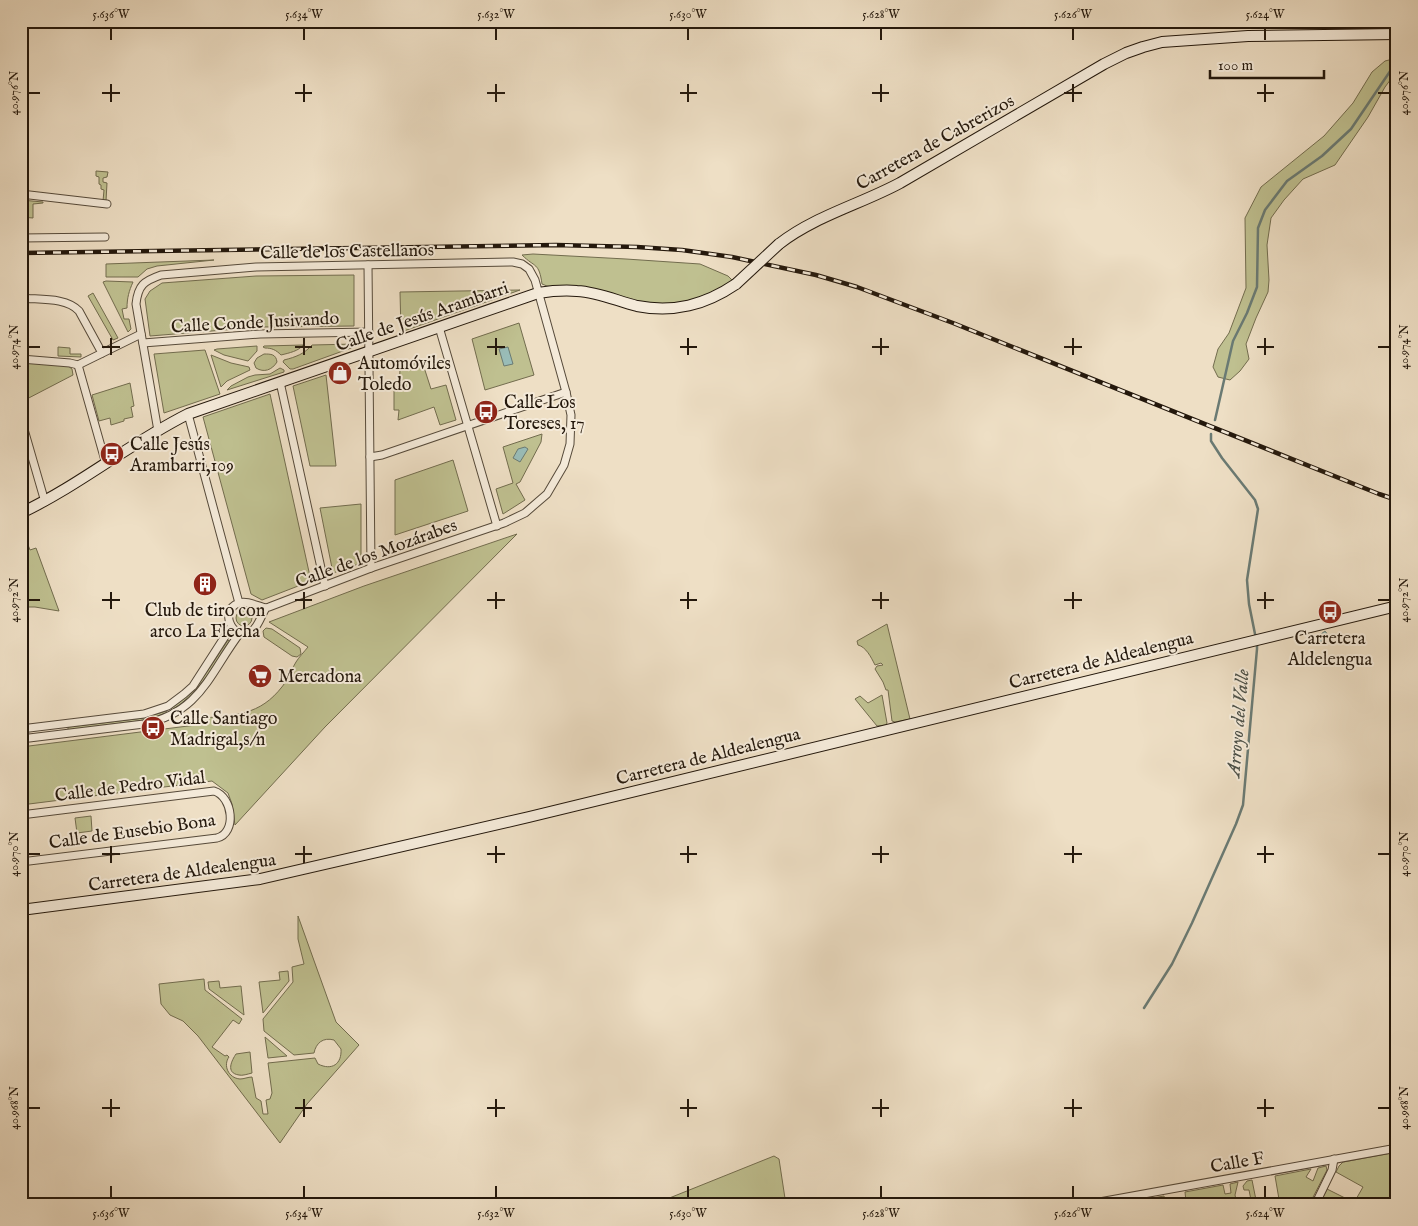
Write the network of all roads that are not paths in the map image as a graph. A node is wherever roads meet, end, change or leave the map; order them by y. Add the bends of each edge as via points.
1 (1397, 34) edge
2 (21, 194) edge
3 (107, 204) dead end
4 (105, 237) dead end
5 (21, 238) edge
6 (368, 265) junction
7 (538, 293) junction
8 (21, 298) edge
9 (440, 327) junction
10 (369, 332) junction
11 (141, 334) junction
12 (143, 343) junction
13 (369, 352) junction
14 (102, 353) junction
15 (21, 359) edge
16 (78, 365) junction
17 (280, 382) junction
18 (566, 392) junction
19 (188, 414) junction
20 (21, 419) edge
21 (468, 426) junction
22 (158, 430) junction
23 (370, 457) junction
24 (106, 464) junction
25 (45, 502) junction
26 (21, 513) edge
27 (497, 526) junction
28 (371, 568) junction
29 (325, 586) junction
30 (239, 603) junction
31 (252, 605) junction
32 (1397, 606) edge
33 (266, 608) junction
34 (259, 620) junction
35 (231, 627) junction
36 (240, 633) junction
37 (21, 729) edge
38 (21, 739) edge
39 (229, 811) joint
40 (21, 815) edge
41 (21, 862) edge
42 (21, 910) edge
43 (1397, 1148) edge
44 (1334, 1159) junction
45 (1083, 1205) edge
46 (1315, 1205) edge

1 - 7 street, Carretera de Cabrerizos, bridge via 1248,36 1162,42 1143,47 1104,64 900,184 813,222 790,236 720,295 700,303 654,308 578,291
2 - 3 street
4 - 5 street
6 - 7 street, Calle de los Castellanos via 512,262 528,269
6 - 10 street
6 - 11 street, Calle de los Castellanos via 256,267 151,279 142,285 137,295
7 - 9 street, Calle de Jesús Arambarri
7 - 18 street, Calle de los Castellanos
8 - 14 street via 55,301 76,308
9 - 13 street, Calle de Jesús Arambarri
9 - 21 street
10 - 12 street, Calle Conde Jusivando via 260,334
10 - 13 street
11 - 12 street
11 - 14 street
12 - 22 street
13 - 17 street, Calle de Jesús Arambarri
13 - 23 street
14 - 16 street
15 - 16 street
16 - 24 street
17 - 19 street, Calle de Jesús Arambarri
17 - 29 street
18 - 21 street
18 - 27 street, Calle de los Mozárabes via 571,429 564,465 539,502 520,516
19 - 22 street, Calle de Jesús Arambarri
19 - 30 street
20 - 25 street
21 - 23 street
21 - 27 street
22 - 24 street, Calle de Jesús Arambarri
23 - 28 street
24 - 25 street, Calle de Jesús Arambarri
25 - 26 street, Calle de Jesús Arambarri
27 - 28 street, Calle de los Mozárabes
28 - 29 street, Calle de los Mozárabes
29 - 33 street, Calle de los Mozárabes
30 - 31 street
30 - 35 street via 231,608 228,618
31 - 33 street
31 - 34 street
32 - 42 street, Carretera de Aldealengua via 268,878
33 - 34 street
34 - 36 street via 250,632
35 - 36 street
35 - 37 street via 192,686 168,706 144,714
36 - 38 street via 200,693 172,715 144,724
39 - 40 street, Calle de Pedro Vidal via 226,798 214,791
39 - 41 street, Calle de Eusebio Bona via 228,830 216,838
43 - 44 street, Calle F
44 - 45 street, Calle F
44 - 46 street

